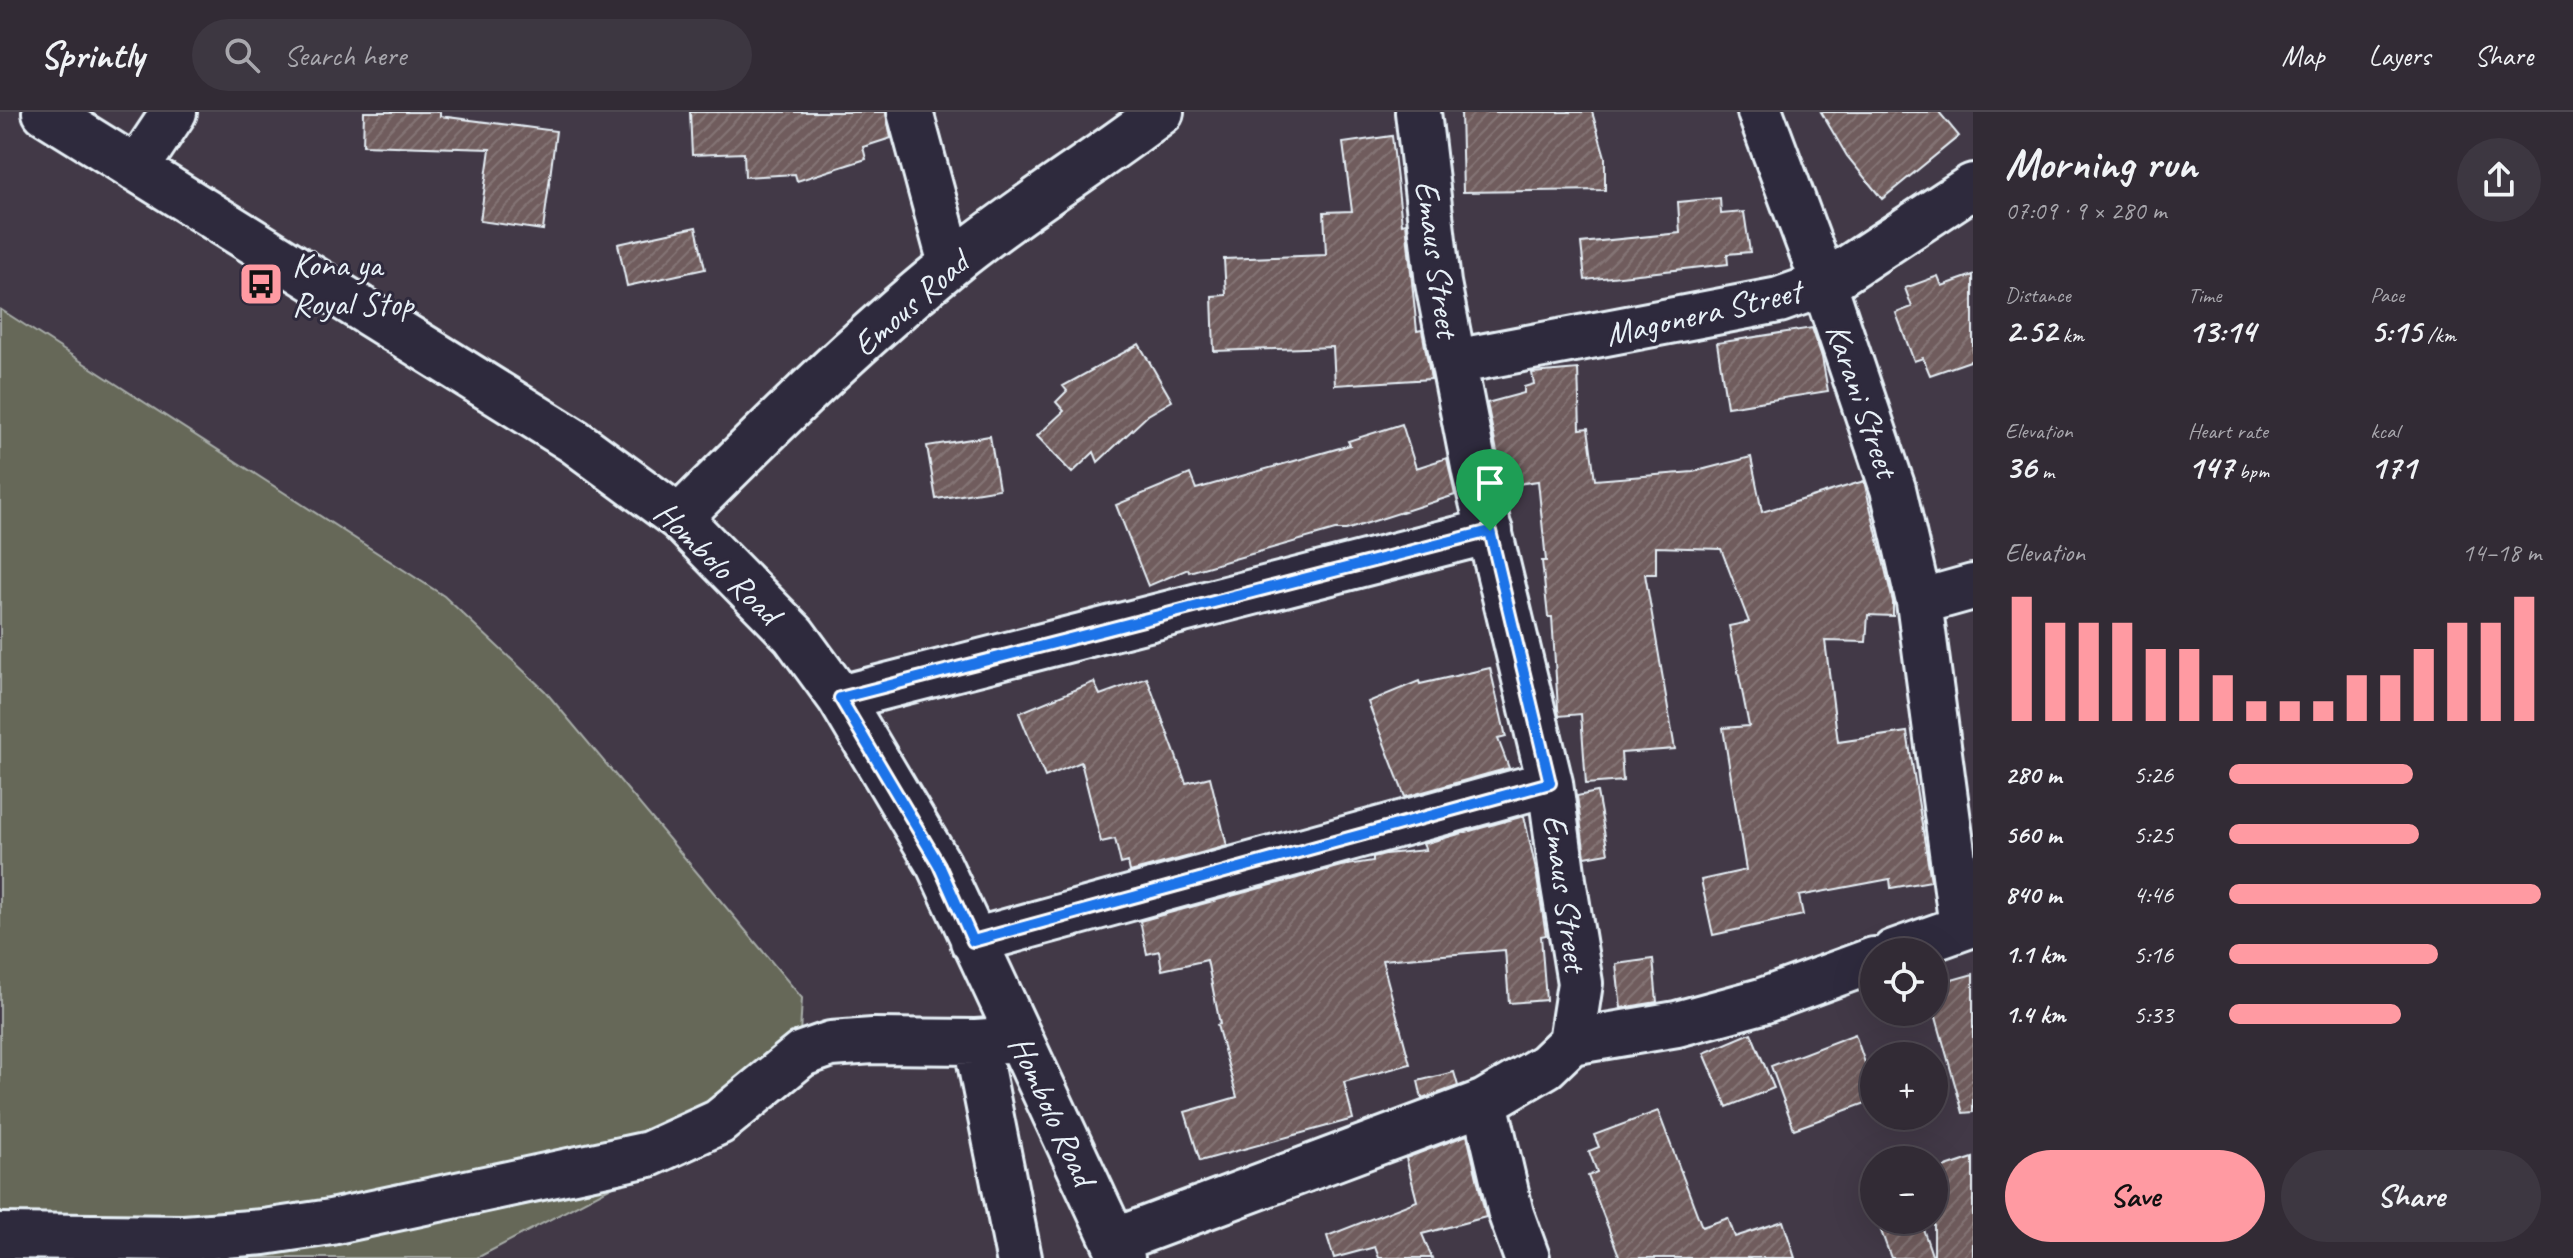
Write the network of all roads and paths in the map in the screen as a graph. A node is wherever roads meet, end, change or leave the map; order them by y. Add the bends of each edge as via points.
1 (45, 112) edge
2 (174, 112) edge
3 (910, 112) edge
4 (1161, 112) edge
5 (1418, 112) edge
6 (1760, 112) edge
7 (136, 169) junction
8 (1973, 186) edge
9 (951, 264) junction
10 (1824, 284) junction
11 (1454, 362) junction
12 (679, 518) junction
13 (1490, 531) junction
14 (1973, 587) edge
15 (1919, 602) junction
16 (840, 698) junction
17 (1550, 783) junction
18 (1968, 925) edge
19 (1932, 938) edge
20 (973, 941) junction
21 (1860, 965) edge
22 (1020, 1039) junction
23 (976, 1042) junction
24 (1571, 1042) junction
25 (1485, 1102) junction
26 (0, 1236) edge
27 (1118, 1249) edge
28 (1019, 1258) edge
29 (1527, 1258) edge

1 - 7 street, Hombolo Road
2 - 7 street
3 - 9 street
4 - 9 street, Emous Road
5 - 11 street, Emaus Street via 1438,283
6 - 10 street, Karani Street
7 - 12 street, Hombolo Road via 574,441
8 - 10 street, Magonera Street
9 - 12 street, Emous Road via 868,336
10 - 11 street, Magonera Street via 1738,310
10 - 15 street, Karani Street via 1893,489
11 - 13 street, Emaus Street
12 - 16 street, Hombolo Road via 794,635
13 - 16 street
13 - 17 street, Emaus Street
14 - 15 street
15 - 18 street, Karani Street
16 - 20 street, Hombolo Road via 939,865
17 - 20 street
17 - 24 street, Emaus Street via 1580,983
18 - 19 street
20 - 22 street, Hombolo Road
21 - 24 street via 1762,1001 1677,1024
22 - 23 street
22 - 27 street, Hombolo Road
23 - 26 street via 831,1044 802,1054 719,1122 649,1154 331,1222 184,1238
23 - 28 street
24 - 25 street via 1546,1066
25 - 27 street
25 - 29 street via 1511,1214

